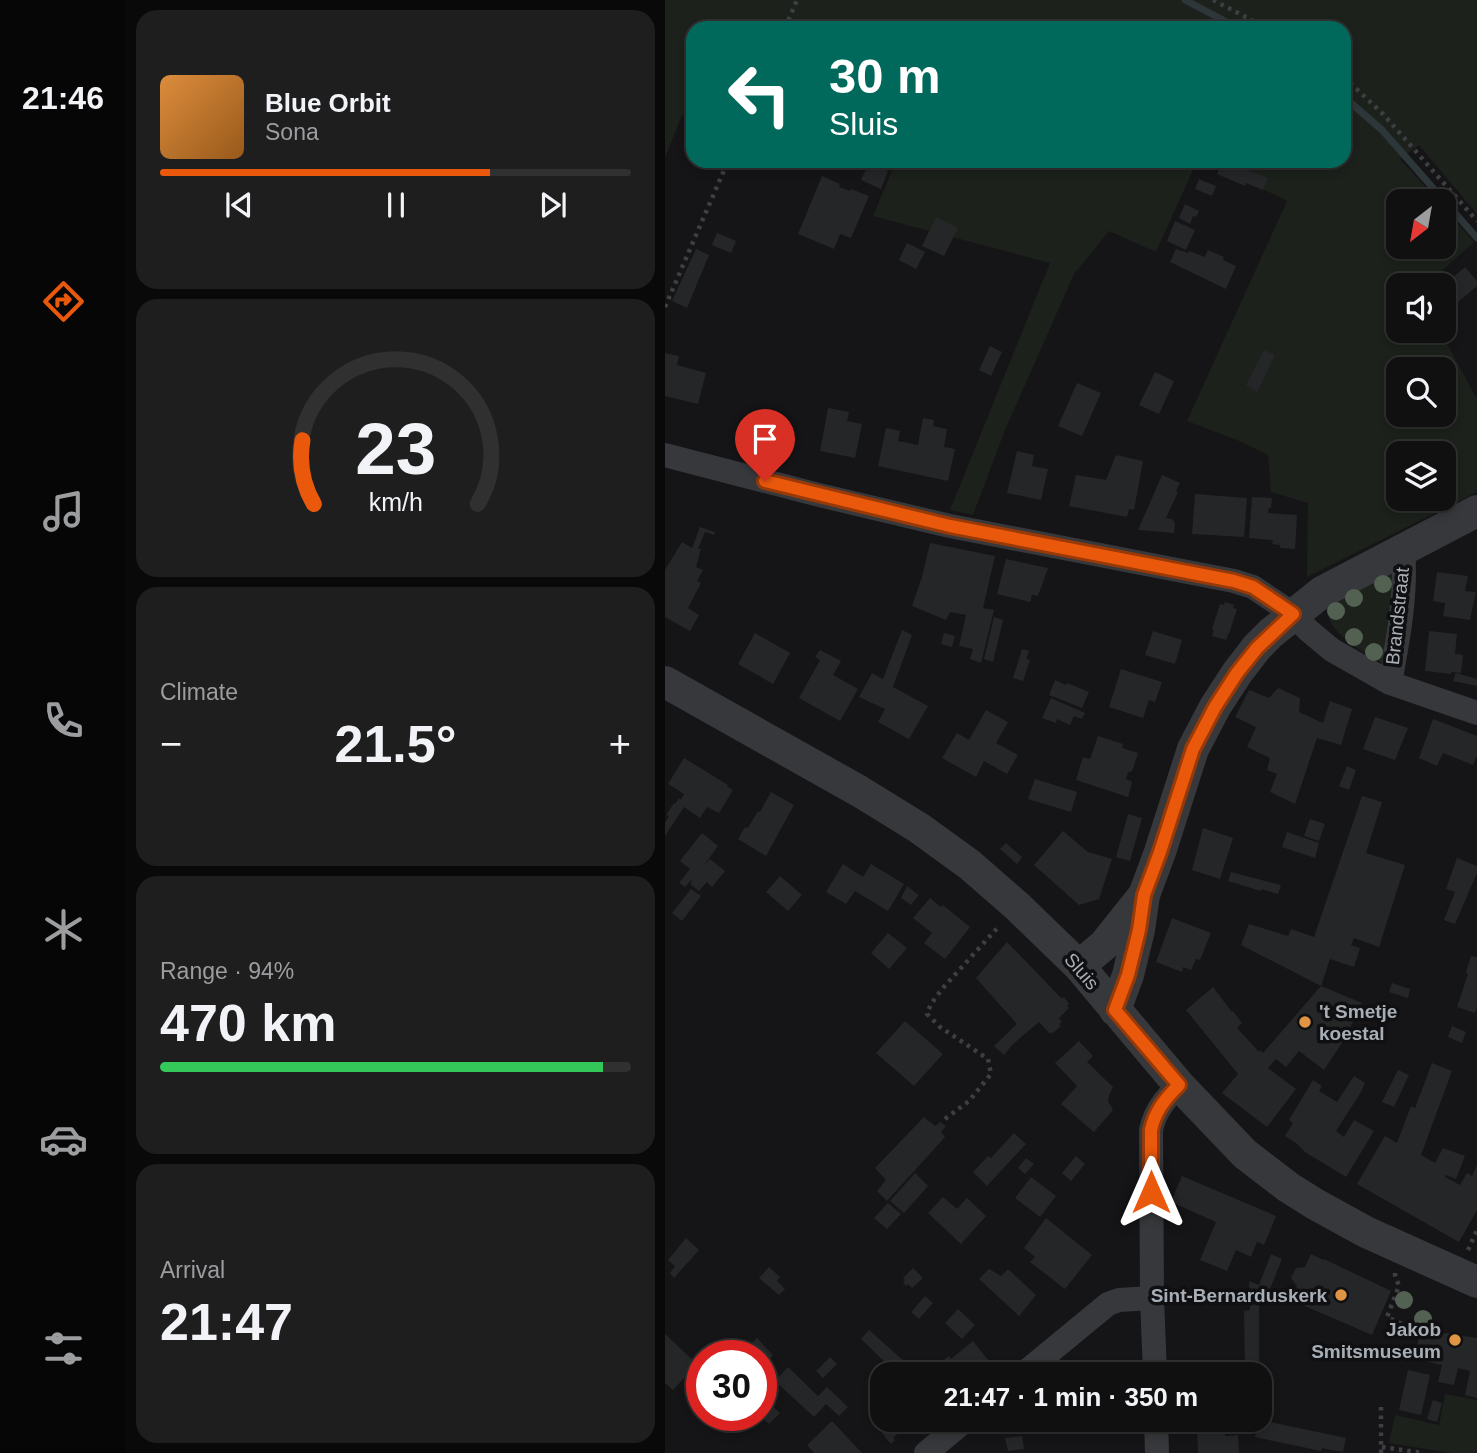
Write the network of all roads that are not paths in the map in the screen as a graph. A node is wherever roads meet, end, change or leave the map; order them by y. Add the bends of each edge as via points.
1 (665, 455) edge
2 (1477, 511) edge
3 (1403, 549) junction
4 (1293, 614) junction
5 (665, 682) edge
6 (1390, 683) junction
7 (1477, 713) edge
8 (1144, 895) junction
9 (1079, 966) junction
10 (1115, 1010) junction
11 (1179, 1085) junction
12 (1477, 1282) edge
13 (1152, 1298) junction
14 (1038, 1362) edge
15 (1155, 1362) edge
16 (951, 1432) edge
17 (1156, 1432) edge
18 (926, 1453) edge
19 (1157, 1453) edge

1 - 4 street via 950,526 1234,581 1253,587
2 - 3 street, Brandstraat
3 - 4 street, Brandstraat via 1322,592
3 - 6 street, Brandstraat via 1399,631
4 - 6 street via 1332,650
4 - 8 street, Brandstraat via 1257,648 1215,707 1193,749
5 - 9 street, Sluis via 919,828 970,864
6 - 7 street
8 - 9 street, Brandstraat via 1104,945
8 - 10 street, Brandstraat via 1128,975
9 - 10 street, Sluis
10 - 11 street, Sluis
11 - 12 street, Sluis via 1245,1154 1288,1187 1356,1226
11 - 13 street via 1160,1106 1151,1130
13 - 14 street via 1108,1304
13 - 15 street
16 - 18 street
17 - 19 street

